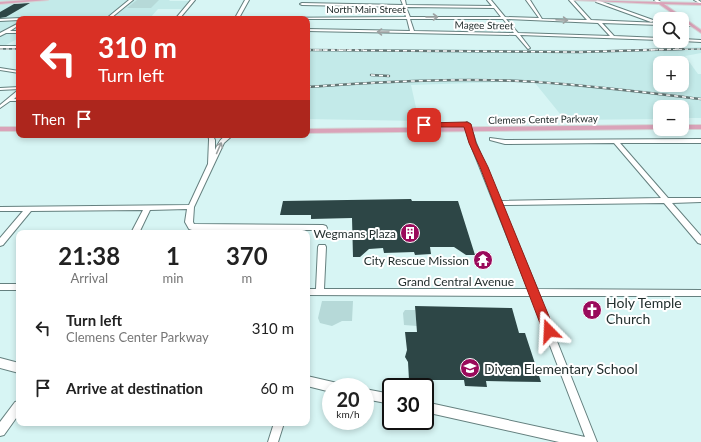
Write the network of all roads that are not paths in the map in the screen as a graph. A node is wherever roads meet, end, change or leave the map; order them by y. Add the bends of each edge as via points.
1 (46, 0) edge
2 (131, 0) edge
3 (193, 0) edge
4 (247, 0) edge
5 (403, 0) edge
6 (489, 0) edge
7 (528, 0) edge
8 (570, 0) edge
9 (574, 0) edge
10 (696, 0) edge
11 (597, 1) edge
12 (615, 1) edge
13 (658, 1) edge
14 (303, 2) edge
15 (0, 4) edge
16 (701, 4) edge
17 (404, 6) junction
18 (494, 6) junction
19 (301, 10) dead end
20 (112, 16) edge
21 (180, 16) edge
22 (237, 16) edge
23 (310, 17) edge
24 (408, 18) junction
25 (502, 18) junction
26 (16, 19) edge
27 (541, 19) junction
28 (0, 20) edge
29 (590, 21) junction
30 (598, 21) junction
31 (653, 21) edge
32 (653, 24) edge
33 (691, 25) joint
34 (16, 26) edge
35 (310, 30) edge
36 (5, 32) junction
37 (16, 32) edge
38 (412, 32) junction
39 (701, 32) edge
40 (0, 34) edge
41 (516, 34) junction
42 (614, 38) junction
43 (653, 39) edge
44 (689, 40) edge
45 (701, 41) edge
46 (0, 47) edge
47 (16, 47) edge
48 (528, 48) dead end
49 (0, 69) edge
50 (16, 72) edge
51 (16, 88) edge
52 (0, 89) edge
53 (16, 94) edge
54 (8, 100) junction
55 (16, 100) edge
56 (0, 107) edge
57 (653, 122) edge
58 (689, 122) edge
59 (701, 122) edge
60 (310, 126) edge
61 (468, 127) junction
62 (653, 127) edge
63 (689, 127) edge
64 (701, 127) edge
65 (0, 129) edge
66 (16, 129) edge
67 (310, 131) edge
68 (0, 134) edge
69 (16, 134) edge
70 (212, 138) edge
71 (225, 138) edge
72 (492, 139) dead end
73 (701, 141) edge
74 (616, 142) junction
75 (211, 164) junction
76 (666, 200) junction
77 (701, 200) edge
78 (499, 203) junction
79 (148, 207) junction
80 (192, 207) junction
81 (0, 209) edge
82 (28, 209) junction
83 (323, 228) dead end
84 (136, 230) edge
85 (701, 240) edge
86 (0, 243) edge
87 (322, 247) dead end
88 (0, 286) edge
89 (16, 287) edge
90 (310, 292) edge
91 (320, 292) junction
92 (534, 293) junction
93 (701, 293) edge
94 (0, 363) edge
95 (16, 367) edge
96 (310, 382) edge
97 (322, 384) edge
98 (434, 409) edge
99 (16, 410) edge
100 (278, 426) edge
101 (0, 431) edge
102 (273, 442) edge
103 (584, 442) edge
104 (592, 442) edge

1 - 15 main road
2 - 20 street
3 - 21 street
4 - 22 street
5 - 17 street
6 - 18 street
7 - 27 street
8 - 29 street
9 - 11 main road
10 - 16 street
11 - 12 main road
11 - 31 street
12 - 13 main road
13 - 16 main road
13 - 33 main road
14 - 17 street
14 - 19 street
17 - 18 street
17 - 24 street
18 - 25 street
23 - 24 street, North Main Street
24 -> 25 street, North Main Street
24 - 38 street
25 - 27 street, North Main Street
25 - 41 street
26 - 28 street
27 -> 29 street, North Main Street
29 - 30 street, North Main Street
30 - 32 street, North Main Street
30 - 42 street
33 - 39 main road
34 - 36 street
38 -> 35 street, Magee Street
36 - 37 street
36 - 40 street
38 - 41 street, Magee Street
41 - 42 street, Magee Street
41 - 48 street
42 - 43 street, Magee Street
44 - 45 street
46 - 47 street
49 - 50 street
51 - 52 street
53 - 54 street
54 - 55 street
54 - 56 street
57 - 61 main road, Clemens Center Parkway
58 - 59 main road
60 - 61 main road, Clemens Center Parkway
61 - 62 main road, Clemens Center Parkway
61 - 67 main road, Clemens Center Parkway
61 - 78 street
63 - 64 main road
65 - 66 main road
68 - 69 main road
70 - 75 street
75 -> 71 street
72 - 74 street via 505,142
73 - 74 street
74 - 76 street
75 - 80 street
76 - 77 street
76 - 78 street
76 - 85 street
78 - 92 street
79 - 80 street
79 - 82 street
79 - 84 street
80 - 83 street via 189,222 192,228
81 - 82 street
82 - 86 street
87 - 91 street
88 - 89 street
90 - 91 street, Grand Central Avenue
91 - 92 street, Grand Central Avenue
92 - 93 street, Grand Central Avenue
92 - 104 street
94 - 95 street
96 - 97 street
98 - 103 street
99 - 101 street
100 - 102 street

